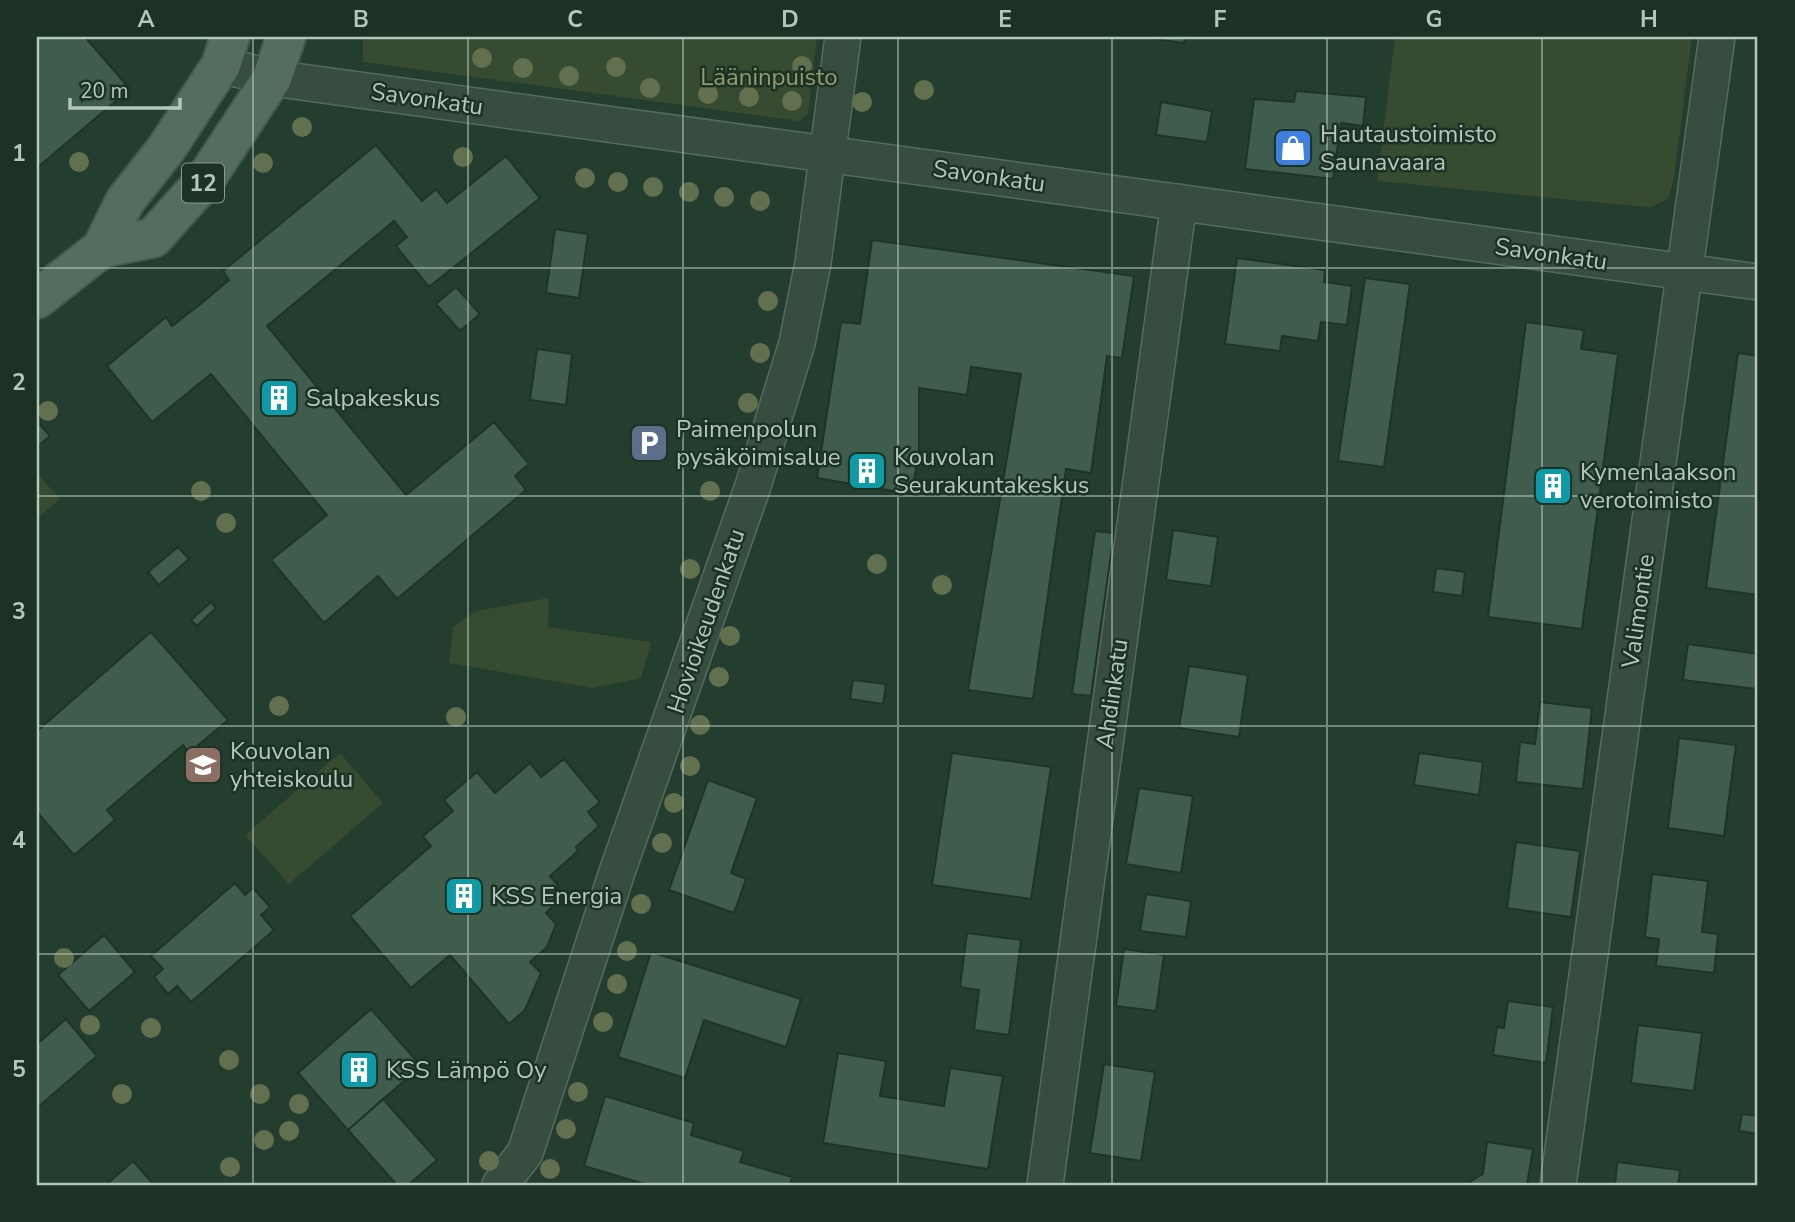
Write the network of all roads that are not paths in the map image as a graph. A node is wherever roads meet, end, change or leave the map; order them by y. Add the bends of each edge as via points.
1 (286, 37) edge
2 (843, 37) edge
3 (1717, 37) edge
4 (226, 51) edge
5 (272, 78) junction
6 (829, 154) junction
7 (1179, 202) junction
8 (102, 248) junction
9 (1685, 272) junction
10 (1758, 282) edge
11 (37, 299) edge
12 (500, 1185) edge
13 (1045, 1185) edge
14 (1559, 1185) edge

1 - 5 main road, 12
2 - 6 street, Hovioikeudenkatu
3 - 9 street, Valimontie
4 - 5 street, Savonkatu
4 - 8 main road, 12 via 166,149 125,201
5 - 6 street, Savonkatu
5 - 8 main road, 12 via 205,180 153,238
6 - 7 street, Savonkatu
6 - 12 street, Hovioikeudenkatu via 797,343 753,486 617,872 525,1153
7 - 9 street, Savonkatu
7 - 13 street, Ahdinkatu
8 - 11 main road, 12
9 - 10 street, Savonkatu
9 - 14 street, Valimontie

